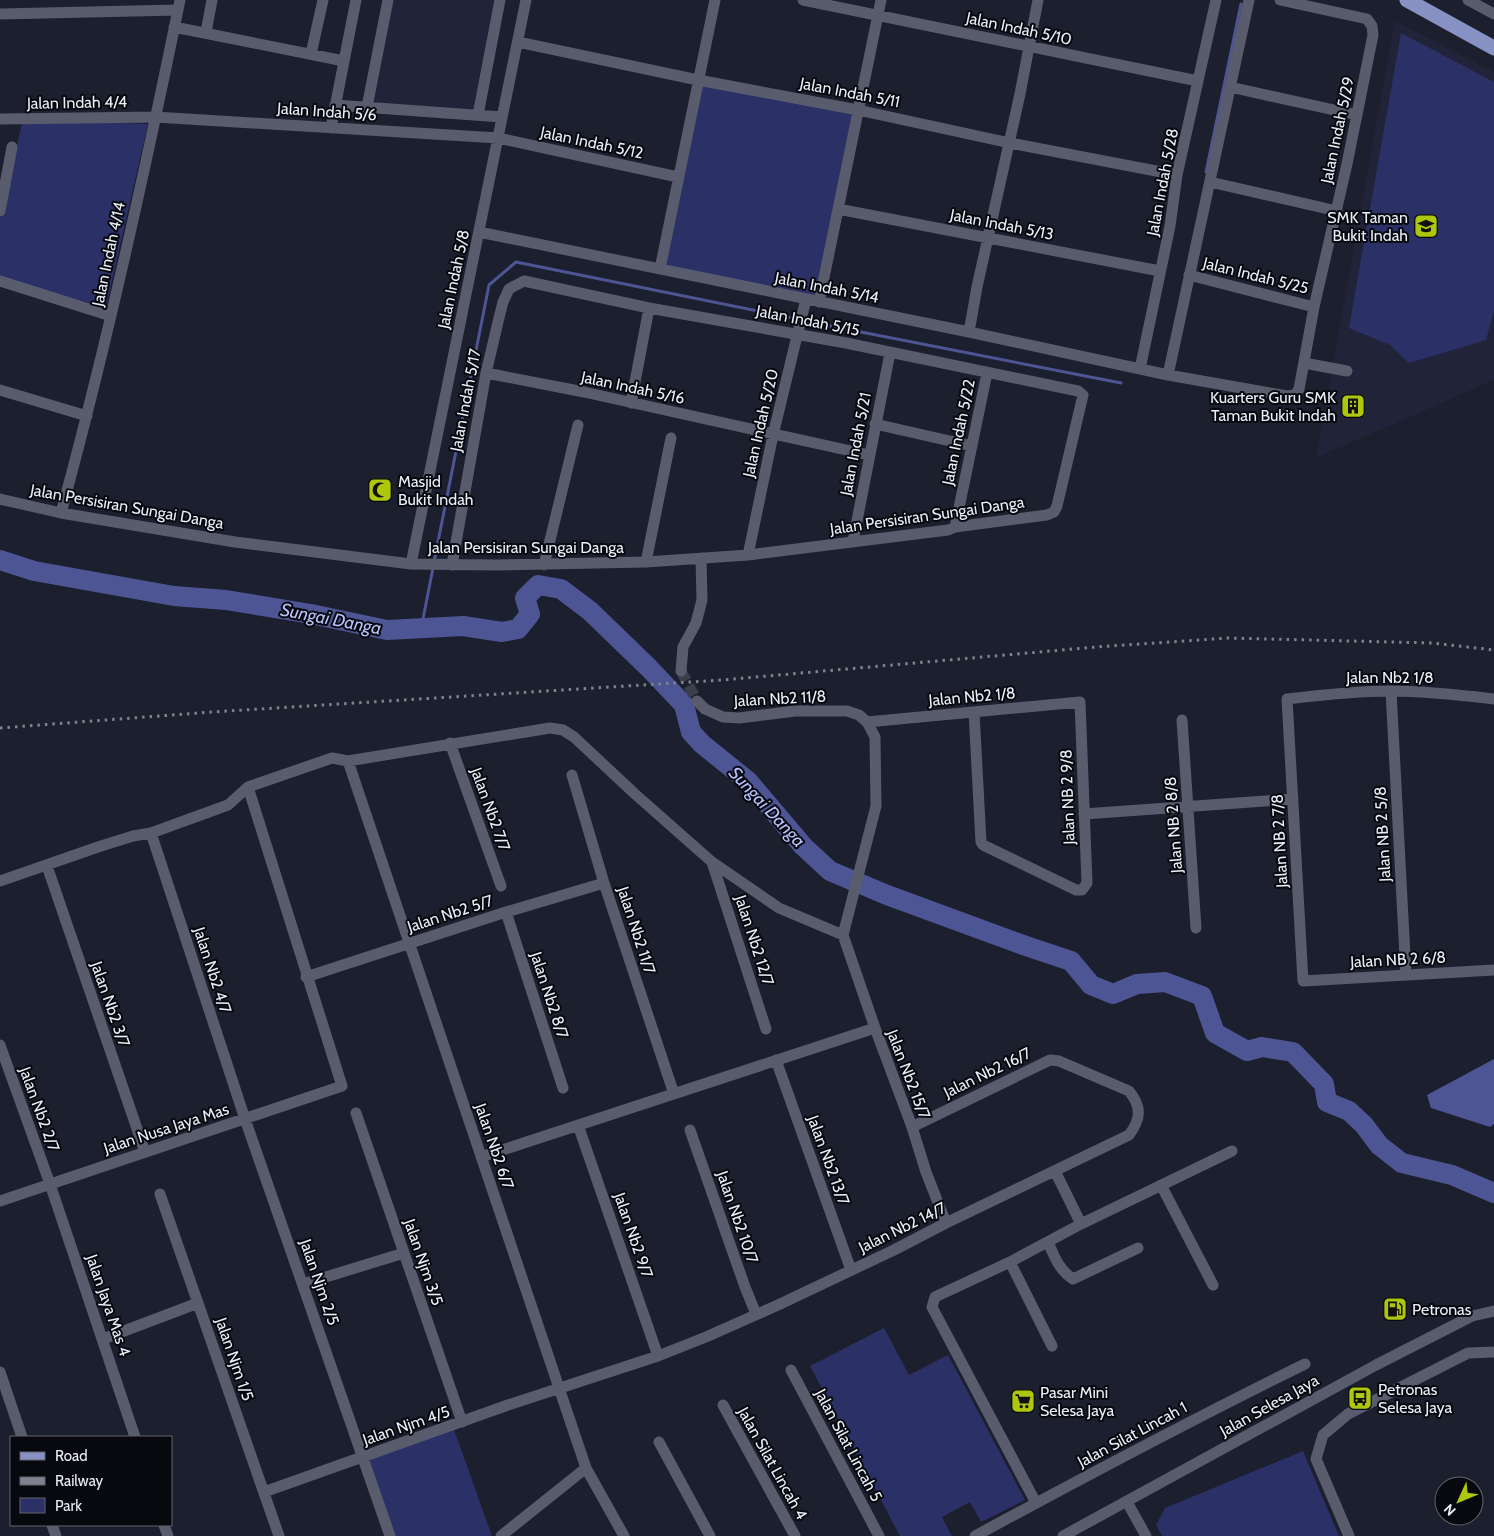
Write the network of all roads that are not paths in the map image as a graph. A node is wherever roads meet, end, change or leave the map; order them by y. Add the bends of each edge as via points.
1 (212, 0) edge
2 (322, 0) edge
3 (356, 0) edge
4 (388, 0) edge
5 (500, 0) edge
6 (526, 0) edge
7 (715, 0) edge
8 (803, 0) edge
9 (881, 0) edge
10 (1038, 0) edge
11 (1216, 0) edge
12 (1249, 0) edge
13 (1280, 0) edge
14 (1406, 0) edge
15 (1468, 0) edge
16 (179, 5) edge
17 (1492, 9) edge
18 (0, 14) edge
19 (878, 15) junction
20 (174, 26) junction
21 (206, 32) junction
22 (518, 42) junction
23 (1029, 47) junction
24 (1494, 48) edge
25 (311, 54) junction
26 (344, 61) junction
27 (698, 80) junction
28 (1198, 81) junction
29 (1230, 87) junction
30 (335, 104) junction
31 (367, 107) junction
32 (858, 110) junction
33 (478, 115) junction
34 (1357, 115) junction
35 (155, 117) junction
36 (502, 117) junction
37 (0, 119) edge
38 (330, 128) junction
39 (498, 138) junction
40 (1010, 143) junction
41 (12, 147) dead end
42 (1177, 175) junction
43 (678, 177) junction
44 (1210, 182) junction
45 (838, 209) junction
46 (0, 211) edge
47 (1337, 211) junction
48 (479, 232) junction
49 (989, 237) junction
50 (660, 269) junction
51 (1160, 271) junction
52 (1190, 276) junction
53 (0, 281) edge
54 (524, 281) joint
55 (806, 299) junction
56 (818, 302) junction
57 (1314, 307) junction
58 (649, 308) junction
59 (112, 316) junction
60 (969, 332) junction
61 (798, 335) junction
62 (890, 353) junction
63 (1304, 363) junction
64 (1140, 369) junction
65 (1347, 371) dead end
66 (486, 372) junction
67 (987, 373) junction
68 (1168, 375) junction
69 (0, 390) edge
70 (1295, 395) joint
71 (632, 403) junction
72 (87, 416) junction
73 (875, 424) junction
74 (578, 425) dead end
75 (772, 435) junction
76 (671, 438) dead end
77 (972, 446) junction
78 (869, 455) junction
79 (0, 499) edge
80 (1054, 512) joint
81 (61, 513) junction
82 (955, 527) junction
83 (853, 541) junction
84 (748, 555) junction
85 (701, 558) junction
86 (646, 562) junction
87 (411, 564) junction
88 (452, 565) junction
89 (544, 565) junction
90 (681, 671) tunnel mouth
91 (1391, 691) junction
92 (1286, 698) joint
93 (1494, 699) edge
94 (697, 700) tunnel mouth
95 (1080, 702) joint
96 (974, 712) junction
97 (1182, 720) dead end
98 (867, 722) junction
99 (450, 743) junction
100 (348, 761) junction
101 (572, 776) dead end
102 (248, 787) junction
103 (1293, 799) junction
104 (1188, 807) junction
105 (1084, 814) junction
106 (151, 832) junction
107 (712, 862) junction
108 (47, 866) junction
109 (0, 881) edge
110 (604, 883) junction
111 (501, 886) dead end
112 (506, 912) junction
113 (1196, 928) dead end
114 (843, 935) junction
115 (409, 944) junction
116 (1494, 970) edge
117 (1406, 975) junction
118 (306, 977) junction
119 (1304, 981) joint
120 (875, 1028) junction
121 (766, 1029) dead end
122 (0, 1045) edge
123 (776, 1060) junction
124 (1050, 1060) joint
125 (563, 1088) dead end
126 (674, 1094) junction
127 (356, 1113) dead end
128 (245, 1118) junction
129 (578, 1125) junction
130 (912, 1127) junction
131 (690, 1130) dead end
132 (1232, 1151) dead end
133 (145, 1152) junction
134 (481, 1157) junction
135 (1056, 1171) junction
136 (50, 1184) junction
137 (1162, 1185) junction
138 (160, 1194) dead end
139 (0, 1201) edge
140 (946, 1223) junction
141 (1081, 1224) junction
142 (1048, 1242) junction
143 (1138, 1248) dead end
144 (404, 1253) junction
145 (1010, 1262) junction
146 (851, 1270) junction
147 (303, 1284) junction
148 (1212, 1285) dead end
149 (198, 1303) junction
150 (1494, 1311) edge
151 (756, 1314) junction
152 (103, 1339) junction
153 (1052, 1346) dead end
154 (1494, 1352) edge
155 (658, 1356) junction
156 (1305, 1364) dead end
157 (791, 1370) dead end
158 (0, 1372) edge
159 (559, 1388) junction
160 (723, 1405) dead end
161 (462, 1422) junction
162 (22, 1436) edge
163 (135, 1436) edge
164 (659, 1442) dead end
165 (363, 1457) junction
166 (586, 1468) junction
167 (264, 1492) junction
168 (1127, 1502) junction
169 (1036, 1503) junction
170 (279, 1536) edge
171 (390, 1536) edge
172 (501, 1536) edge
173 (624, 1536) edge
174 (710, 1536) edge
175 (795, 1536) edge
176 (879, 1536) edge
177 (975, 1536) edge
178 (1063, 1536) edge
179 (1146, 1536) edge
180 (1349, 1536) edge

1 - 21 street
2 - 25 street
3 - 26 street
4 - 31 street
5 - 33 street
6 - 22 street, Jalan Indah 5/8
7 - 27 street
8 - 19 street, Jalan Indah 5/10
9 - 19 street
10 - 23 street
11 - 28 street, Jalan Indah 5/28
12 - 29 street
13 - 34 street, Jalan Indah 5/29 via 1367,19 1372,26
14 - 24 main road
15 - 17 street
16 - 18 street
16 - 20 street, Jalan Indah 4/14
19 - 23 street, Jalan Indah 5/10
19 - 32 street
20 - 21 street
20 - 35 street, Jalan Indah 4/14
21 - 25 street
22 - 27 street, Jalan Indah 5/11
22 - 36 street, Jalan Indah 5/8
23 - 28 street, Jalan Indah 5/10
23 - 40 street
25 - 26 street
26 - 30 street
27 - 32 street, Jalan Indah 5/11
27 - 43 street
28 - 42 street, Jalan Indah 5/28
29 - 34 street
29 - 44 street
30 - 31 street
30 - 38 street
31 - 33 street
32 - 40 street, Jalan Indah 5/11
32 - 45 street
33 - 36 street
34 - 47 street, Jalan Indah 5/29
35 - 37 street, Jalan Indah 4/4
35 - 38 street, Jalan Indah 5/6
35 - 59 street, Jalan Indah 4/14
36 - 39 street, Jalan Indah 5/8
38 - 39 street, Jalan Indah 5/6
39 - 43 street, Jalan Indah 5/12
39 - 48 street, Jalan Indah 5/8
40 - 42 street, Jalan Indah 5/11
40 - 49 street
41 - 46 street
42 - 51 street, Jalan Indah 5/28
43 - 50 street
44 - 47 street
44 - 52 street
45 - 49 street, Jalan Indah 5/13
45 - 56 street
47 - 57 street, Jalan Indah 5/29
48 - 50 street, Jalan Indah 5/14
48 - 87 street, Jalan Indah 5/8
49 - 51 street, Jalan Indah 5/13
49 - 60 street
50 - 55 street, Jalan Indah 5/14
51 - 64 street, Jalan Indah 5/28
52 - 57 street, Jalan Indah 5/25
52 - 68 street
53 - 59 street
54 - 58 street, Jalan Indah 5/15
54 - 66 street, Jalan Indah 5/17 via 509,289 503,302
55 - 56 street, Jalan Indah 5/14
55 - 61 street, Jalan Indah 5/20
56 - 60 street, Jalan Indah 5/14
57 - 63 street, Jalan Indah 5/29
58 - 61 street, Jalan Indah 5/15
58 - 71 street
59 - 72 street, Jalan Indah 4/14
60 - 64 street, Jalan Indah 5/14
61 - 62 street, Jalan Indah 5/15
61 - 75 street, Jalan Indah 5/20
62 - 67 street, Jalan Indah 5/15
62 - 73 street, Jalan Indah 5/21
63 - 65 street
63 - 70 street, Jalan Indah 5/29 via 1300,389
64 - 68 street, Jalan Indah 5/14
66 - 71 street, Jalan Indah 5/16
66 - 88 street, Jalan Indah 5/17
67 - 77 street, Jalan Indah 5/22
67 - 80 street, Jalan Indah 5/15 via 1078,391 1083,395
68 - 70 street, Jalan Indah 5/14
69 - 72 street
71 - 75 street, Jalan Indah 5/16
72 - 81 street, Jalan Indah 4/14
73 - 77 street
73 - 78 street, Jalan Indah 5/21
74 - 89 street
75 - 78 street, Jalan Indah 5/16
75 - 84 street, Jalan Indah 5/20
76 - 86 street
77 - 82 street, Jalan Indah 5/22
78 - 83 street, Jalan Indah 5/21
79 - 81 street, Jalan Persisiran Sungai Danga
80 - 82 street, Jalan Persisiran Sungai Danga
81 - 87 street, Jalan Persisiran Sungai Danga via 235,542
82 - 83 street, Jalan Persisiran Sungai Danga
83 - 84 street, Jalan Persisiran Sungai Danga
84 - 85 street, Jalan Persisiran Sungai Danga
85 - 86 street, Jalan Persisiran Sungai Danga
85 - 90 street via 702,600 696,623 683,647
86 - 89 street, Jalan Persisiran Sungai Danga
87 - 88 street, Jalan Persisiran Sungai Danga
88 - 89 street, Jalan Persisiran Sungai Danga
91 - 92 street, Jalan Nb2 1/8
91 - 93 street, Jalan Nb2 1/8
91 - 117 street, Jalan NB 2 5/8
92 - 103 street, Jalan NB 2 7/8
94 - 98 street, Jalan Nb2 11/8 via 705,709 723,717 795,711 847,711
95 - 96 street, Jalan Nb2 1/8
95 - 105 street, Jalan NB 2 9/8
96 - 98 street, Jalan Nb2 1/8
96 - 105 street, Jalan NB 2 9/8 via 983,846 1082,890 1087,883
97 - 104 street, Jalan NB 2 8/8
98 - 114 street via 875,737 876,806
99 - 100 street
99 - 107 street via 550,728 563,730
99 - 111 street, Jalan Nb2 7/7
100 - 102 street via 332,758
100 - 115 street, Jalan Nb2 6/7
101 - 110 street, Jalan Nb2 11/7
102 - 106 street via 228,804
102 - 118 street
103 - 104 street
103 - 119 street, Jalan NB 2 7/8
104 - 105 street
104 - 113 street, Jalan NB 2 8/8
106 - 108 street via 106,844
106 - 128 street, Jalan Nb2 4/7
107 - 114 street via 779,908
107 - 121 street, Jalan Nb2 12/7
108 - 109 street
108 - 133 street, Jalan Nb2 3/7
110 - 112 street, Jalan Nb2 5/7
110 - 126 street, Jalan Nb2 11/7
112 - 115 street, Jalan Nb2 5/7
112 - 125 street, Jalan Nb2 8/7
114 - 120 street, Jalan Nb2 15/7
115 - 118 street, Jalan Nb2 5/7
115 - 134 street, Jalan Nb2 6/7
116 - 117 street, Jalan NB 2 6/8
117 - 119 street, Jalan NB 2 6/8
118 - 128 street, Jalan Nusa Jaya Mas via 342,1086
120 - 123 street
120 - 130 street, Jalan Nb2 15/7
122 - 136 street, Jalan Nb2 2/7
123 - 126 street
123 - 146 street, Jalan Nb2 13/7
124 - 130 street, Jalan Nb2 16/7
124 - 135 street, Jalan Nb2 14/7 via 1129,1091 1137,1101 1139,1116 1129,1135
126 - 129 street
127 - 144 street, Jalan Njm 3/5
128 - 133 street, Jalan Nusa Jaya Mas
128 - 147 street, Jalan Njm 2/5
129 - 134 street
129 - 155 street, Jalan Nb2 9/7
130 - 140 street, Jalan Nb2 15/7
131 - 151 street, Jalan Nb2 10/7
132 - 137 street
133 - 136 street, Jalan Nusa Jaya Mas
134 - 159 street, Jalan Nb2 6/7
135 - 140 street, Jalan Nb2 14/7
135 - 141 street
136 - 139 street, Jalan Nusa Jaya Mas
136 - 152 street, Jalan Jaya Mas 4
137 - 141 street
137 - 148 street
138 - 149 street, Jalan Njm 1/5
140 - 146 street, Jalan Nb2 14/7
141 - 142 street
142 - 143 street via 1058,1264 1073,1279
142 - 145 street
144 - 147 street
144 - 161 street, Jalan Njm 3/5
145 - 153 street
145 - 169 street via 935,1297 932,1307
146 - 151 street, Jalan Nb2 14/7
147 - 165 street, Jalan Njm 2/5
149 - 152 street
149 - 167 street, Jalan Njm 1/5
150 - 168 street, Jalan Selesa Jaya via 1472,1316 1376,1365
151 - 155 street, Jalan Nb2 14/7
152 - 163 street, Jalan Jaya Mas 4
154 - 180 street via 1468,1353 1348,1414 1324,1435 1316,1459
155 - 159 street, Jalan Nb2 14/7
156 - 169 street, Jalan Silat Lincah 1
157 - 176 street, Jalan Silat Lincah 5
158 - 162 street
159 - 161 street, Jalan Njm 4/5
159 - 166 street, Jalan Nb2 6/7
160 - 175 street, Jalan Silat Lincah 4
161 - 165 street, Jalan Njm 4/5
164 - 174 street
165 - 167 street, Jalan Njm 4/5
165 - 171 street, Jalan Njm 2/5
166 - 172 street
166 - 173 street, Jalan Nb2 6/7
167 - 170 street, Jalan Njm 1/5
168 - 178 street, Jalan Selesa Jaya
168 - 179 street
169 - 177 street, Jalan Silat Lincah 1

